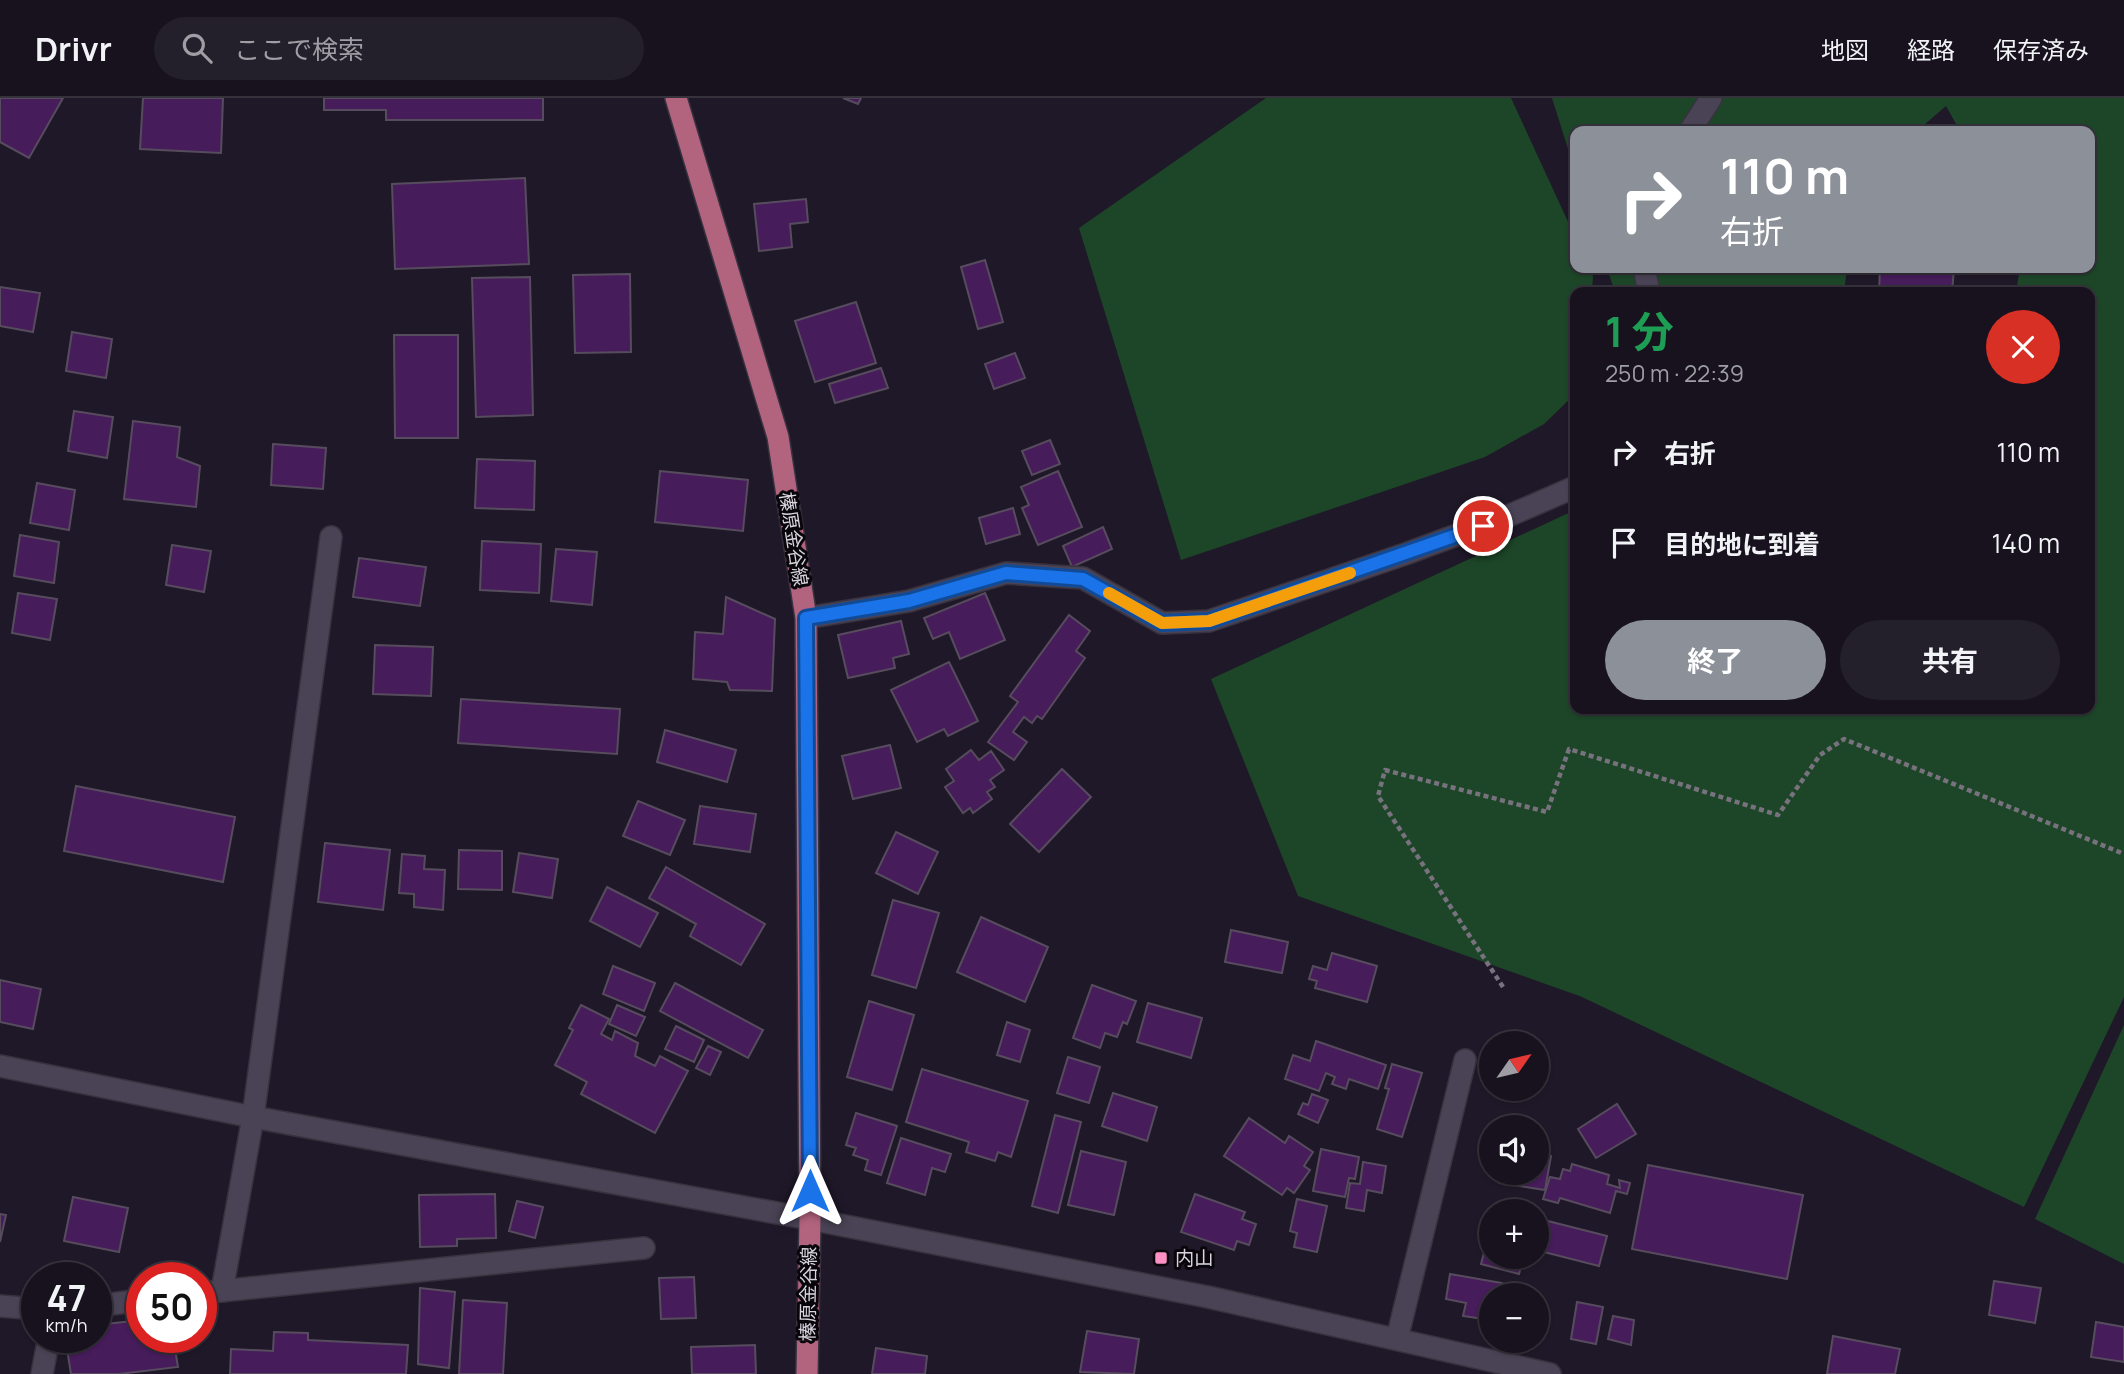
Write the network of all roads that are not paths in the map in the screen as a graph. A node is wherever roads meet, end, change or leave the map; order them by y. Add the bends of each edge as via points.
1 (676, 98) edge
2 (1711, 98) edge
3 (1693, 126) edge
4 (1570, 489) edge
5 (331, 537) dead end
6 (806, 618) junction
7 (1465, 1060) dead end
8 (0, 1066) edge
9 (253, 1117) junction
10 (810, 1219) junction
11 (644, 1248) dead end
12 (217, 1271) edge
13 (217, 1291) edge
14 (0, 1306) edge
15 (21, 1308) edge
16 (1397, 1339) junction
17 (46, 1353) edge
18 (42, 1374) edge
19 (807, 1374) edge
20 (1550, 1374) edge

1 - 6 main road, 榛原金谷線 via 778,437
2 - 3 street
4 - 6 street via 1433,544 1209,621 1162,623 1083,579 1006,573 909,601
5 - 9 street
6 - 10 main road, 榛原金谷線
7 - 16 street
8 - 9 street
9 - 10 street
9 - 12 street
10 - 16 street
10 - 19 main road, 榛原金谷線
11 - 13 street
14 - 15 street
16 - 20 street
17 - 18 street

